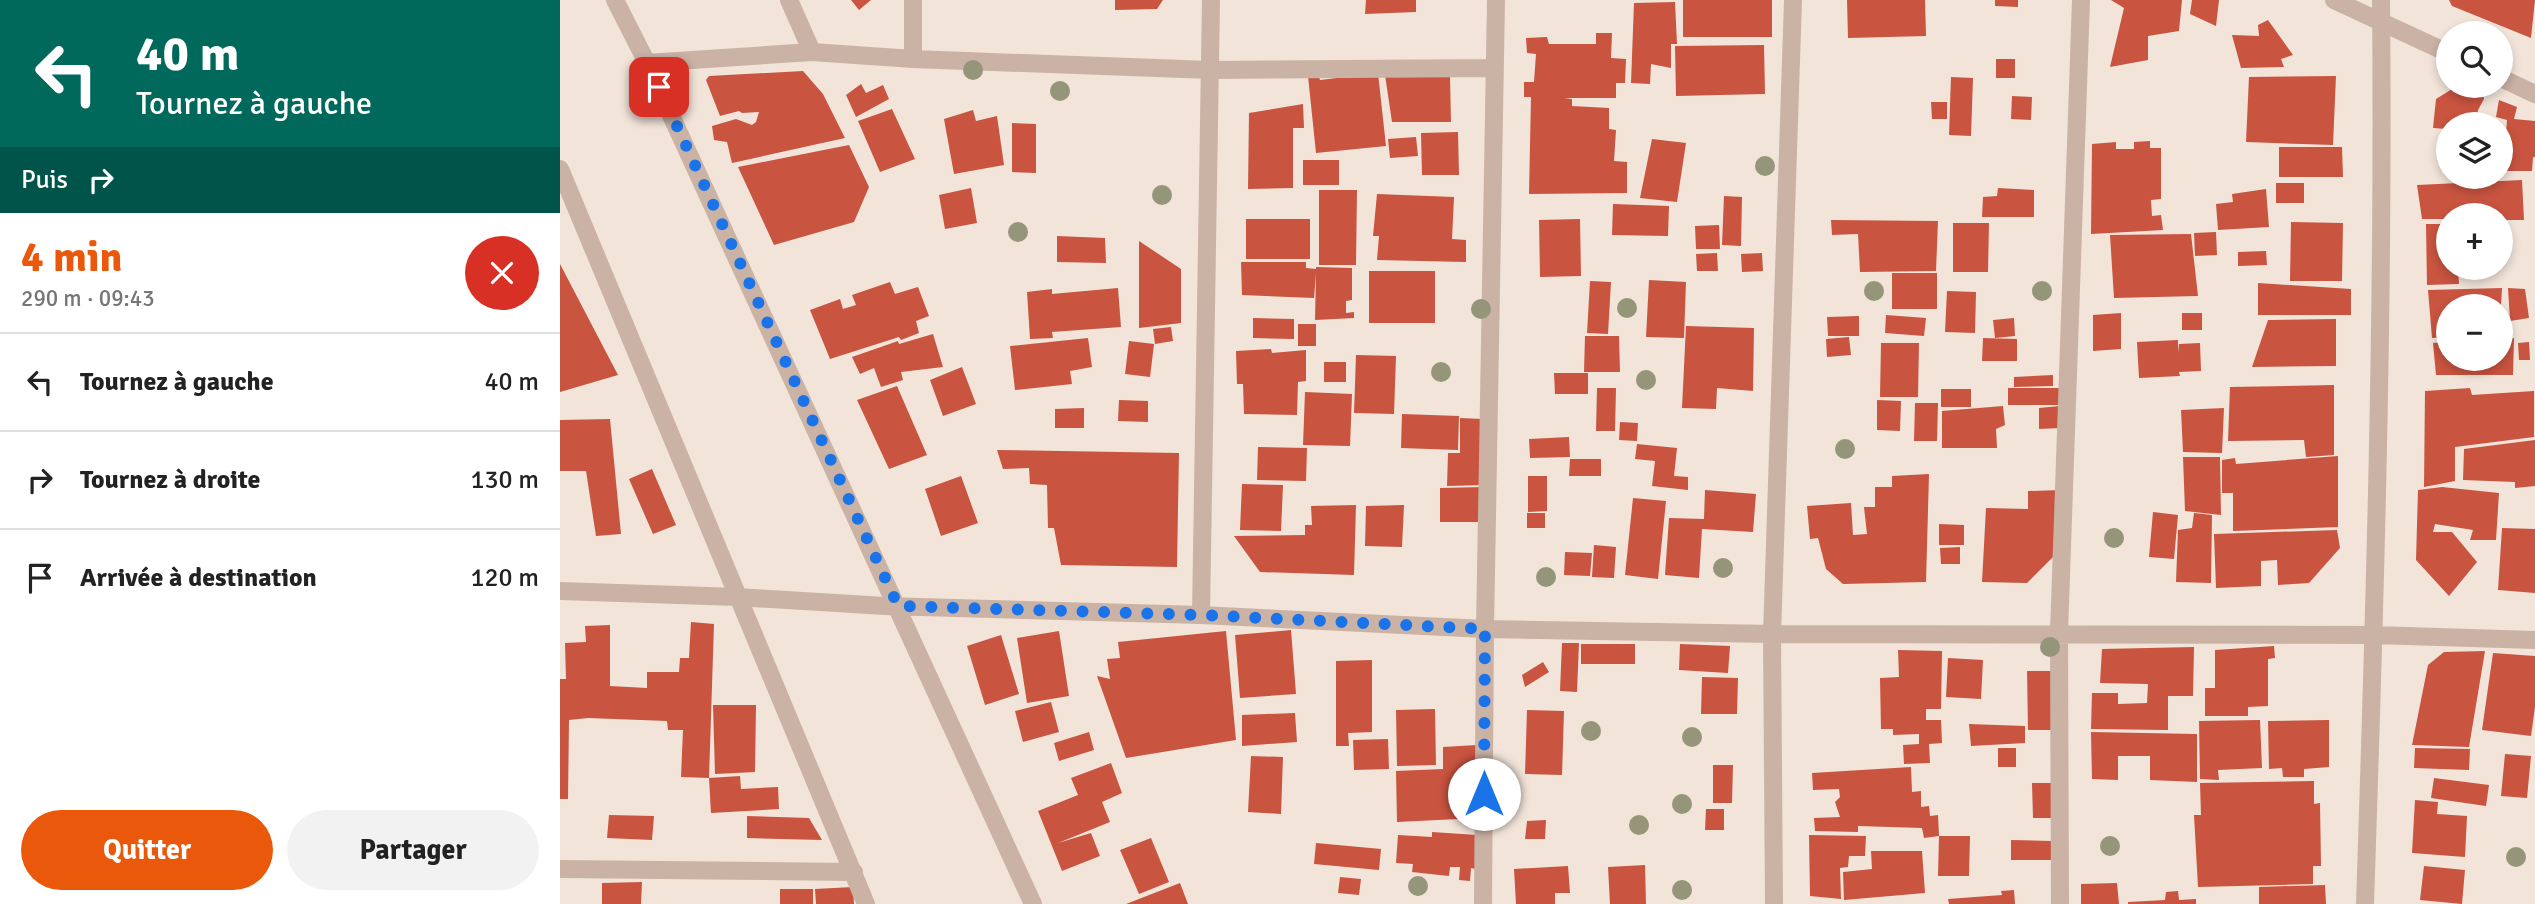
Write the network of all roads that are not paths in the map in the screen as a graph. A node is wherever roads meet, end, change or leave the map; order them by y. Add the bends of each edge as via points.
1 (615, 0) edge
2 (789, 0) edge
3 (913, 0) edge
4 (1211, 0) edge
5 (1496, 0) edge
6 (1793, 0) edge
7 (2081, 0) edge
8 (2334, 0) edge
9 (2381, 0) edge
10 (2381, 20) junction
11 (2436, 46) edge
12 (812, 52) junction
13 (913, 59) junction
14 (647, 63) junction
15 (1494, 68) junction
16 (1210, 70) junction
17 (2513, 84) edge
18 (2535, 94) edge
19 (560, 169) edge
20 (560, 591) edge
21 (737, 597) junction
22 (898, 606) junction
23 (1201, 615) junction
24 (1485, 629) junction
25 (2059, 633) junction
26 (1772, 634) junction
27 (2374, 635) junction
28 (2535, 640) edge
29 (560, 869) edge
30 (854, 872) junction
31 (866, 904) edge
32 (1033, 904) edge
33 (1483, 904) edge
34 (1774, 904) edge
35 (2060, 904) edge
36 (2365, 904) edge

1 - 14 street
2 - 12 street
3 - 13 street
4 - 16 street
5 - 15 street
6 - 26 street
7 - 25 street
8 - 10 street
9 - 10 street
10 - 11 street
10 - 27 street via 2381,338
12 - 13 street
12 - 14 street
13 - 16 street
14 - 22 street
15 - 16 street
15 - 24 street
16 - 23 street
17 - 18 street
19 - 21 street
20 - 21 street
21 - 22 street
21 - 30 street
22 - 23 street
22 - 32 street
23 - 24 street
24 - 26 street
24 - 33 street
25 - 26 street
25 - 27 street
25 - 35 street
26 - 34 street
27 - 28 street
27 - 36 street
29 - 30 street
30 - 31 street

